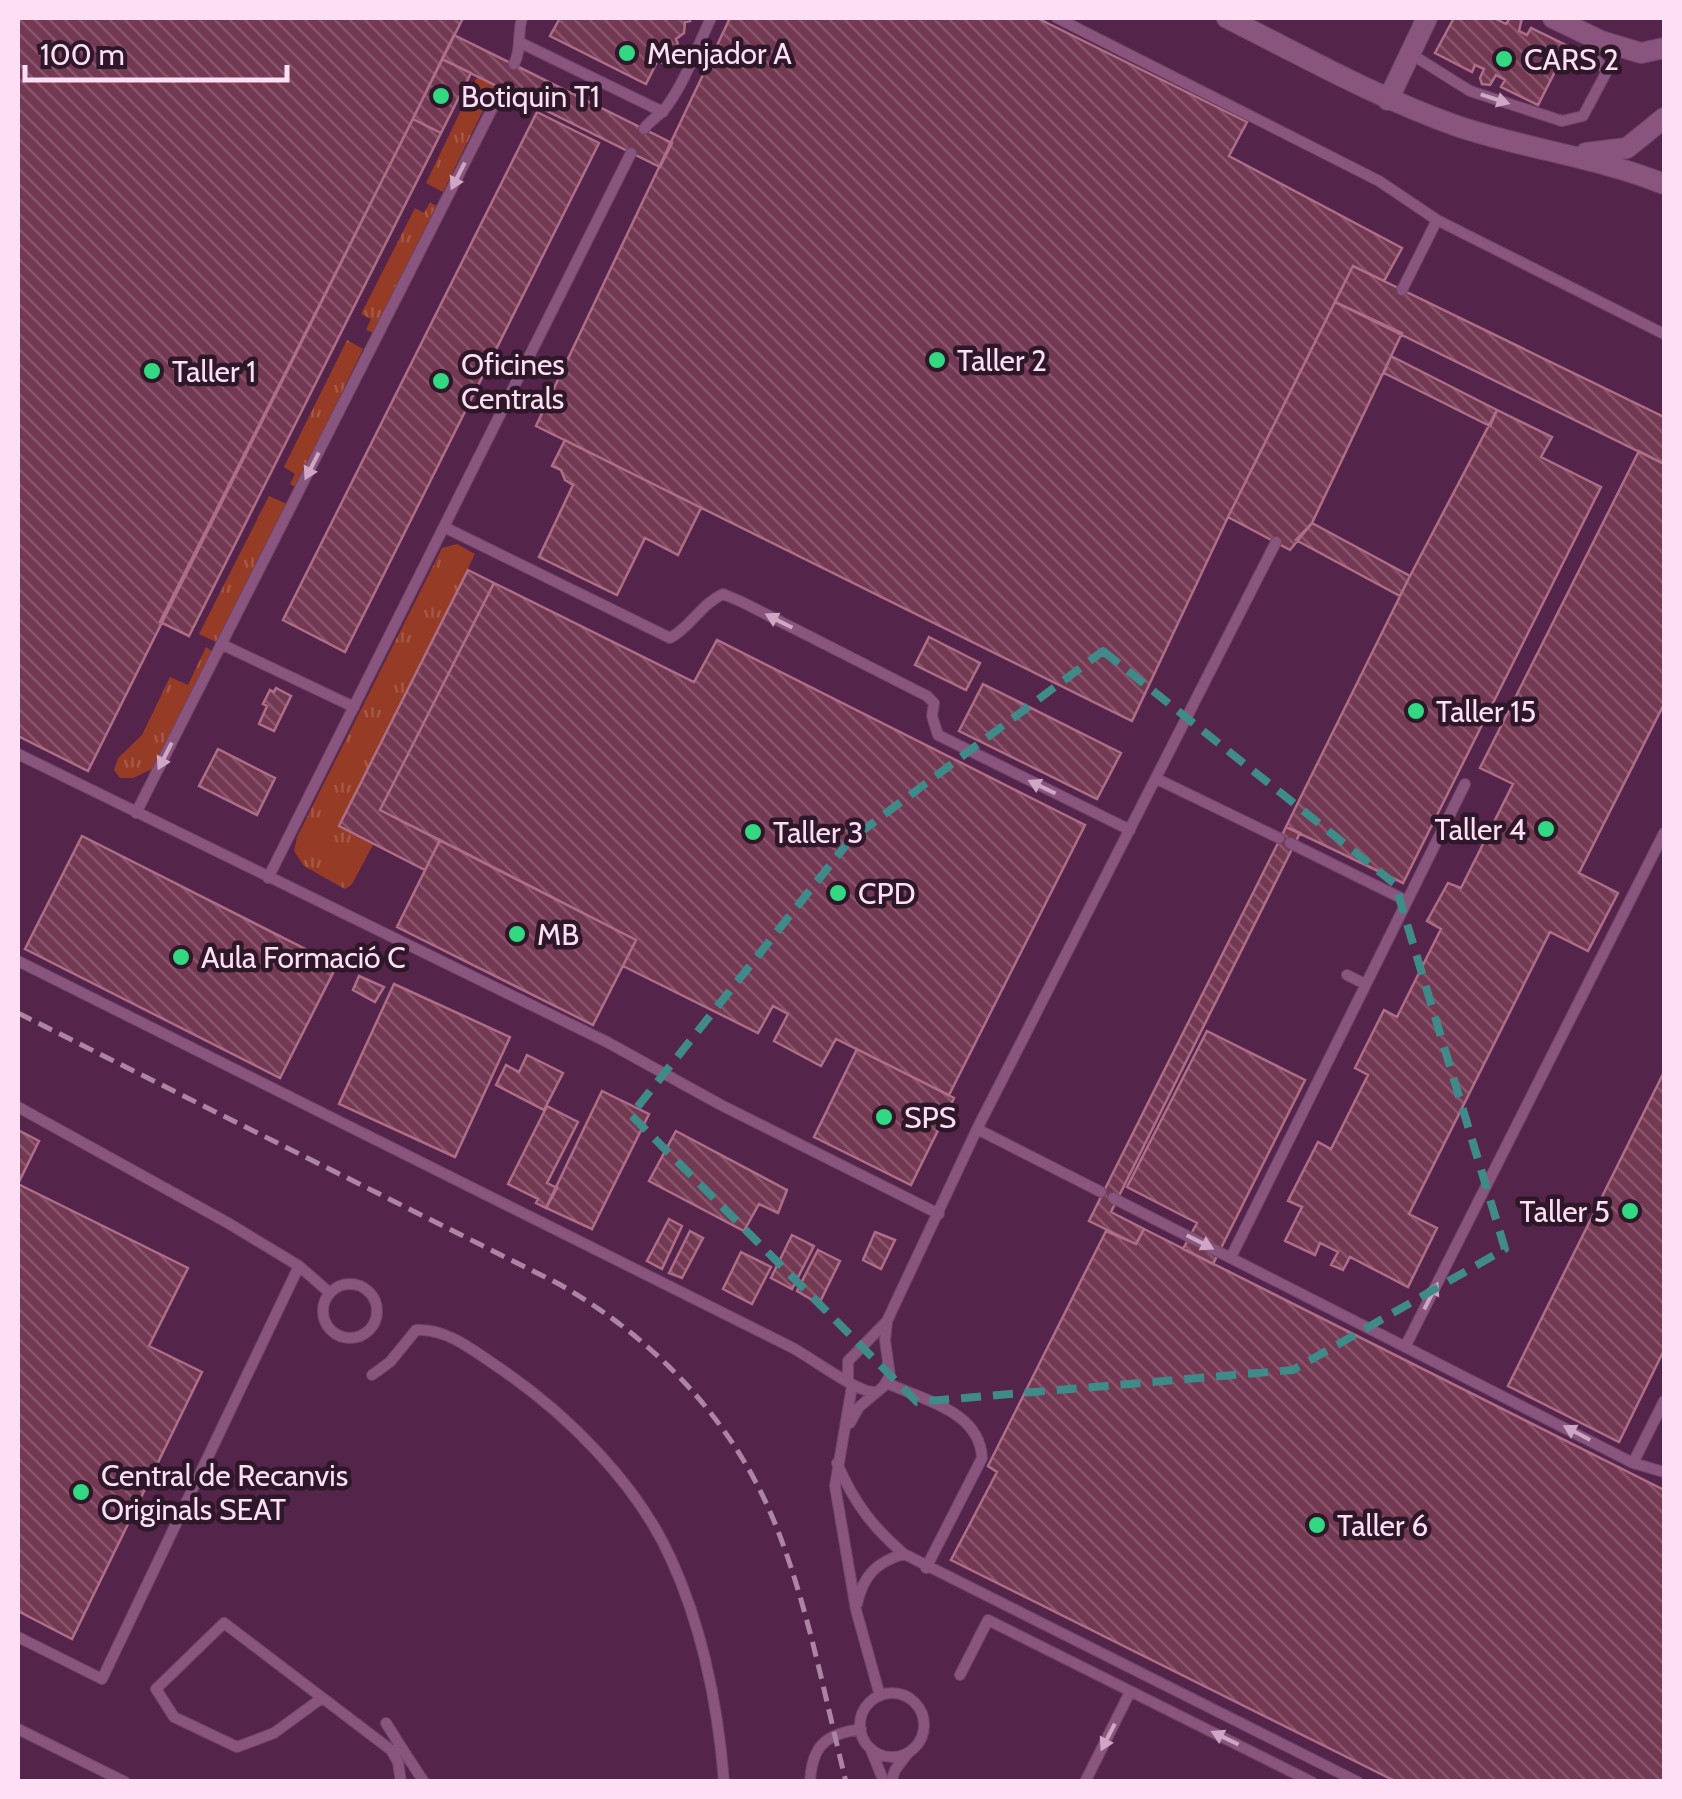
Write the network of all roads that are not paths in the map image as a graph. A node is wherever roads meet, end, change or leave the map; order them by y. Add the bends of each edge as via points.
1 (522, 18) edge
2 (711, 18) edge
3 (1057, 18) edge
4 (1227, 18) edge
5 (1427, 18) edge
6 (1553, 18) edge
7 (1601, 41) junction
8 (519, 42) junction
9 (1664, 48) edge
10 (1410, 54) junction
11 (514, 64) dead end
12 (502, 89) dead end
13 (1388, 100) junction
14 (663, 112) junction
15 (1664, 118) edge
16 (644, 129) dead end
17 (631, 153) dead end
18 (1574, 155) junction
19 (1664, 184) edge
20 (1437, 220) junction
21 (1402, 290) dead end
22 (1664, 334) edge
23 (444, 527) junction
24 (1276, 542) dead end
25 (222, 644) junction
26 (354, 707) junction
27 (18, 754) edge
28 (1157, 779) junction
29 (1465, 784) dead end
30 (136, 812) junction
31 (1130, 830) junction
32 (1664, 833) edge
33 (268, 878) junction
34 (1407, 901) junction
35 (18, 961) edge
36 (1348, 975) dead end
37 (1365, 984) junction
38 (18, 1107) edge
39 (977, 1129) junction
40 (1101, 1192) dead end
41 (1113, 1198) dead end
42 (938, 1214) junction
43 (1231, 1258) junction
44 (300, 1266) junction
45 (330, 1292) junction
46 (888, 1321) junction
47 (1405, 1347) junction
48 (861, 1349) junction
49 (887, 1357) junction
50 (814, 1358) junction
51 (848, 1361) junction
52 (372, 1376) dead end
53 (850, 1382) junction
54 (887, 1383) junction
55 (874, 1392) junction
56 (1664, 1402) edge
57 (846, 1430) junction
58 (1633, 1463) junction
59 (837, 1464) junction
60 (1664, 1472) edge
61 (904, 1554) junction
62 (926, 1568) junction
63 (856, 1610) junction
64 (18, 1637) edge
65 (960, 1675) dead end
66 (1130, 1692) junction
67 (880, 1696) junction
68 (322, 1698) junction
69 (386, 1723) dead end
70 (18, 1728) edge
71 (860, 1729) junction
72 (871, 1749) junction
73 (397, 1750) junction
74 (909, 1752) junction
75 (125, 1782) edge
76 (401, 1782) edge
77 (424, 1782) edge
78 (724, 1782) edge
79 (810, 1782) edge
80 (888, 1782) edge
81 (1085, 1782) edge
82 (1312, 1782) edge
83 (1358, 1782) edge

1 - 8 lane
2 - 14 lane
3 - 20 lane via 1379,180
4 - 13 street
5 - 10 street
6 - 7 street
7 - 9 street via 1640,53
10 -> 7 lane via 1470,91 1573,121 1583,116 1607,71 1591,55
8 - 11 lane
8 - 14 lane
10 - 13 street
12 -> 25 lane
13 - 18 street via 1461,127
14 - 16 lane
15 - 18 street via 1627,148
17 - 23 lane
18 - 19 street
20 - 21 lane
20 - 22 lane
23 - 26 lane
31 -> 23 lane via 938,735 927,696 723,594 670,638
24 - 28 lane
25 - 26 lane
25 -> 30 lane
26 - 33 lane
27 - 30 lane
28 - 31 lane
28 - 34 lane
29 - 34 lane
30 - 33 lane
31 - 39 lane
47 -> 32 lane
33 - 42 lane via 607,1042
34 - 37 lane
35 - 50 lane
36 - 37 lane
37 - 43 lane
38 - 44 lane
39 - 40 lane
39 - 42 lane
41 -> 43 lane
42 - 46 lane
43 - 47 lane
44 - 45 lane
44 - 64 lane via 102,1679
45 - 45 lane via 322,1312 337,1336 356,1338 373,1327 377,1306 363,1286 349,1283
46 - 48 lane
46 - 49 lane
58 -> 47 lane
48 - 49 lane
48 - 51 lane
49 - 54 lane
50 - 51 lane
50 - 53 lane
51 - 53 lane
52 - 78 lane via 416,1330 429,1329 518,1381 596,1453 636,1501 683,1588 714,1689
53 - 55 lane
53 - 57 lane
54 - 55 lane
54 - 62 lane via 963,1417 981,1441 982,1458
55 - 57 lane
56 - 58 lane
57 - 59 lane
58 - 60 lane
59 - 61 lane via 860,1509
59 - 63 lane via 837,1506
61 - 62 lane
61 - 63 lane via 870,1572
62 - 83 lane
63 - 67 lane
65 - 66 lane via 988,1620
66 -> 81 lane
82 -> 66 lane
67 - 71 lane via 864,1709
67 - 74 lane via 900,1694 918,1706 924,1726
68 - 68 lane via 224,1624 156,1689 174,1717 236,1747 274,1733
68 - 73 lane
69 - 73 lane
70 - 75 lane
71 - 72 lane
71 - 79 lane via 818,1746
72 - 74 lane via 882,1756
72 - 80 lane
73 - 76 lane
73 - 77 lane
74 - 80 lane

